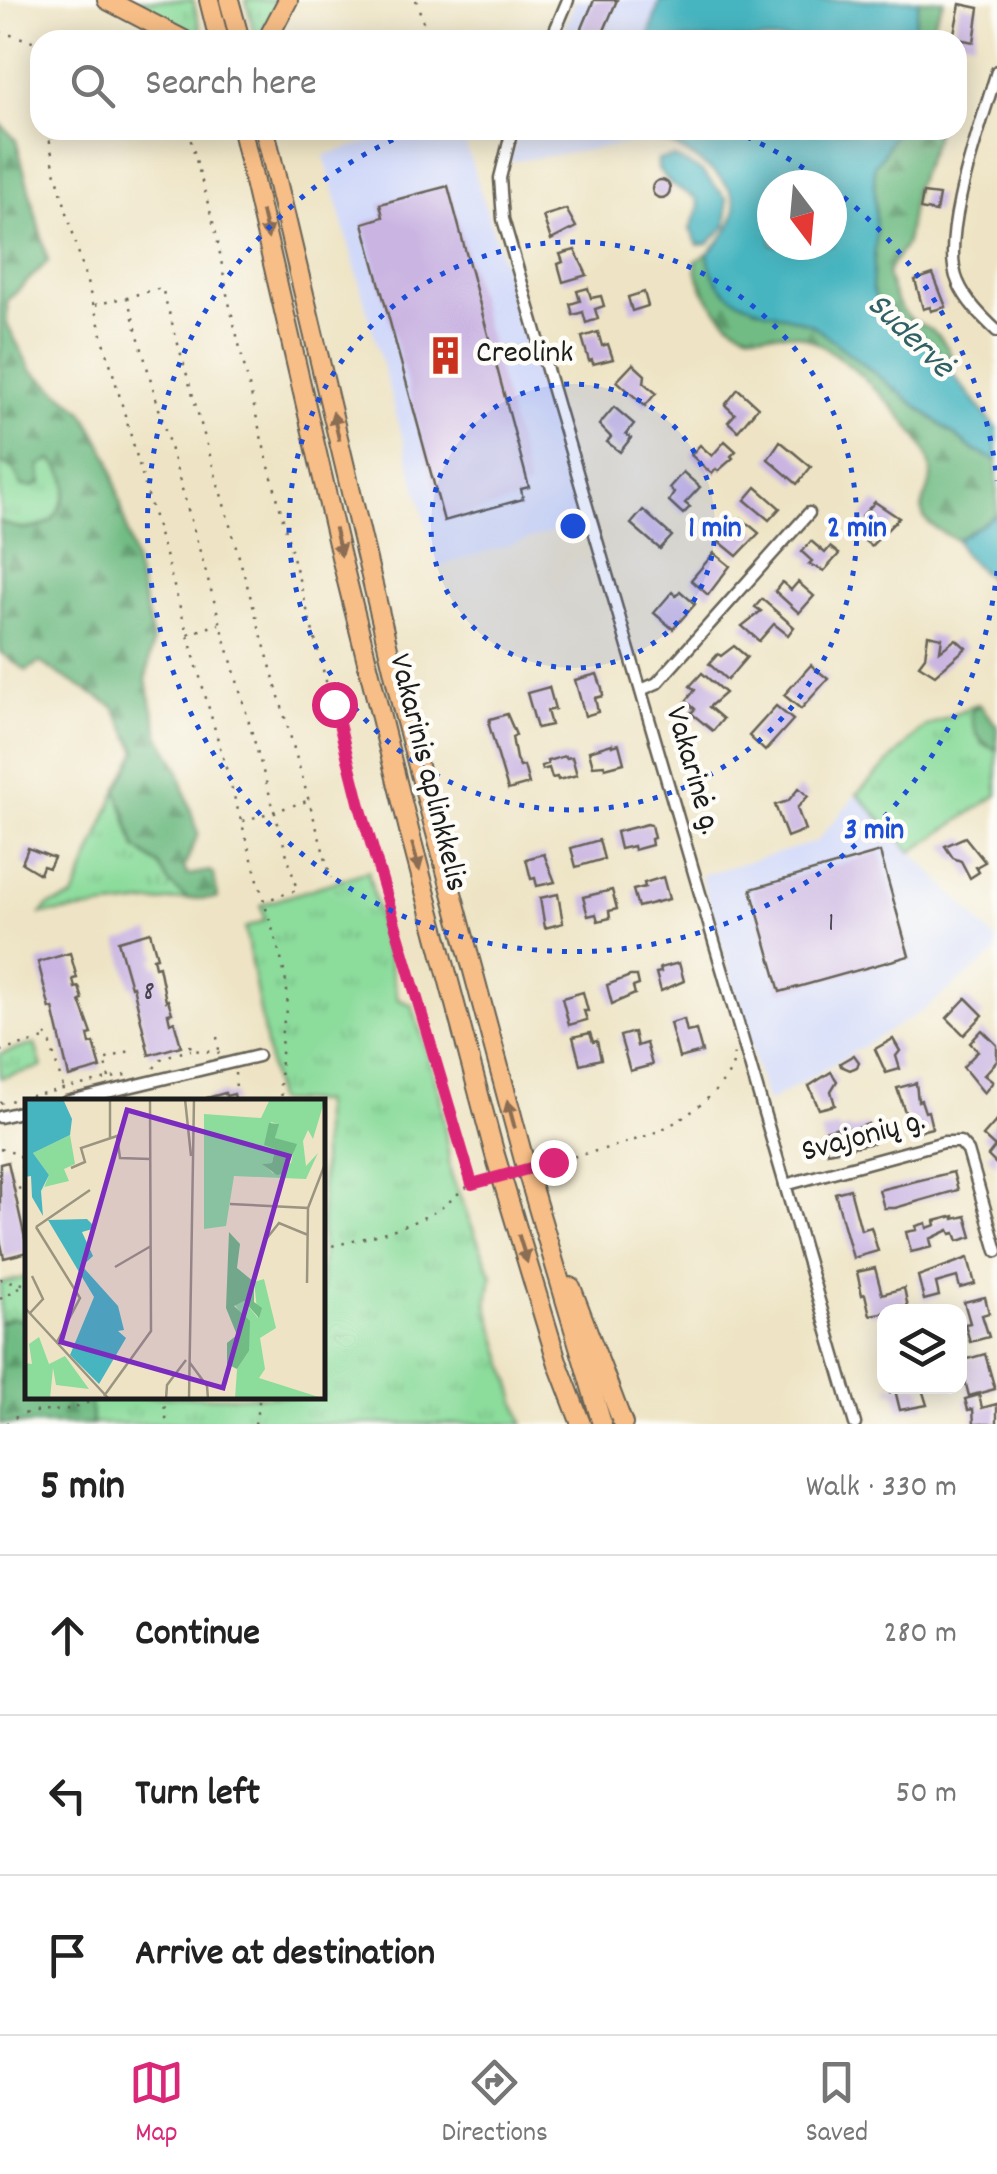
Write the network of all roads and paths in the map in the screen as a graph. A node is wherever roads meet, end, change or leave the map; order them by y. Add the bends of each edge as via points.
1 (107, 0) edge
2 (208, 0) edge
3 (229, 0) edge
4 (288, 0) edge
5 (416, 0) edge
6 (568, 0) edge
7 (165, 30) edge
8 (216, 30) edge
9 (237, 30) edge
10 (272, 30) edge
11 (426, 30) edge
12 (554, 30) edge
13 (0, 32) edge
14 (30, 40) edge
15 (997, 71) edge
16 (50, 140) edge
17 (191, 140) edge
18 (244, 140) edge
19 (266, 140) edge
20 (510, 140) edge
21 (126, 296) junction
22 (94, 305) junction
23 (997, 331) edge
24 (809, 512) dead end
25 (220, 624) junction
26 (188, 634) junction
27 (641, 690) junction
28 (308, 800) junction
29 (274, 811) junction
30 (242, 821) junction
31 (331, 878) dead end
32 (264, 901) junction
33 (217, 1037) dead end
34 (731, 1040) dead end
35 (135, 1049) dead end
36 (0, 1051) edge
37 (219, 1051) junction
38 (258, 1056) dead end
39 (205, 1058) dead end
40 (170, 1066) dead end
41 (234, 1072) dead end
42 (138, 1073) dead end
43 (109, 1078) junction
44 (64, 1088) junction
45 (236, 1089) dead end
46 (79, 1099) edge
47 (282, 1099) edge
48 (0, 1103) edge
49 (25, 1111) edge
50 (0, 1117) edge
51 (0, 1150) edge
52 (19, 1154) junction
53 (25, 1156) edge
54 (25, 1178) edge
55 (472, 1184) junction
56 (785, 1185) junction
57 (25, 1186) edge
58 (18, 1188) dead end
59 (548, 1242) junction
60 (325, 1247) edge
61 (997, 1251) edge
62 (0, 1280) edge
63 (25, 1285) edge
64 (25, 1286) edge
65 (0, 1299) edge
66 (558, 1364) junction
67 (95, 1399) edge
68 (163, 1399) edge
69 (260, 1399) edge
70 (6, 1424) edge
71 (167, 1424) edge
72 (256, 1424) edge
73 (568, 1424) edge
74 (581, 1424) edge
75 (602, 1424) edge
76 (623, 1424) edge
77 (856, 1424) edge

1 - 7 highway
2 - 8 highway
3 - 9 highway
4 - 10 highway
5 - 11 path
6 - 12 street
13 - 14 path
15 - 23 street via 951,248 957,280
16 - 22 path
17 - 55 path via 344,748
18 -> 66 highway, Vakarinis aplinkkelis via 402,804
59 -> 19 highway, Vakarinis aplinkkelis via 407,726
20 - 27 street, Vakarinė g. via 500,178 502,220
21 - 22 path
21 - 25 path
21 - 28 path via 162,288
22 - 26 path
24 - 27 street via 657,683
25 - 26 path
25 - 29 path
26 - 30 path
27 - 56 street, Vakarinė g.
28 - 29 path
28 - 31 path
29 - 30 path
29 - 32 path via 297,890
30 - 32 path
32 - 47 path via 289,997 282,1025
33 - 37 path
34 - 55 path, bridge via 730,1072 694,1112 658,1134
35 - 43 path via 104,1060
36 - 44 path via 47,1036
37 - 39 path
37 - 40 path via 191,1048 163,1057 152,1070
38 - 46 street
41 - 45 path
42 - 43 path
43 - 44 path
44 - 48 path
49 - 50 street
51 - 52 path
52 - 53 path
52 - 54 path
55 - 60 path via 438,1210
56 - 61 street, Svajonių g. via 960,1142
56 - 77 street, Vakarinė g.
57 - 58 path
59 - 75 highway, Vakarinis aplinkkelis
59 - 76 highway
62 - 63 path
64 - 65 path
66 - 73 highway
66 - 74 highway, Vakarinis aplinkkelis
67 - 70 path via 63,1410 37,1409
68 - 71 path
69 - 72 path

